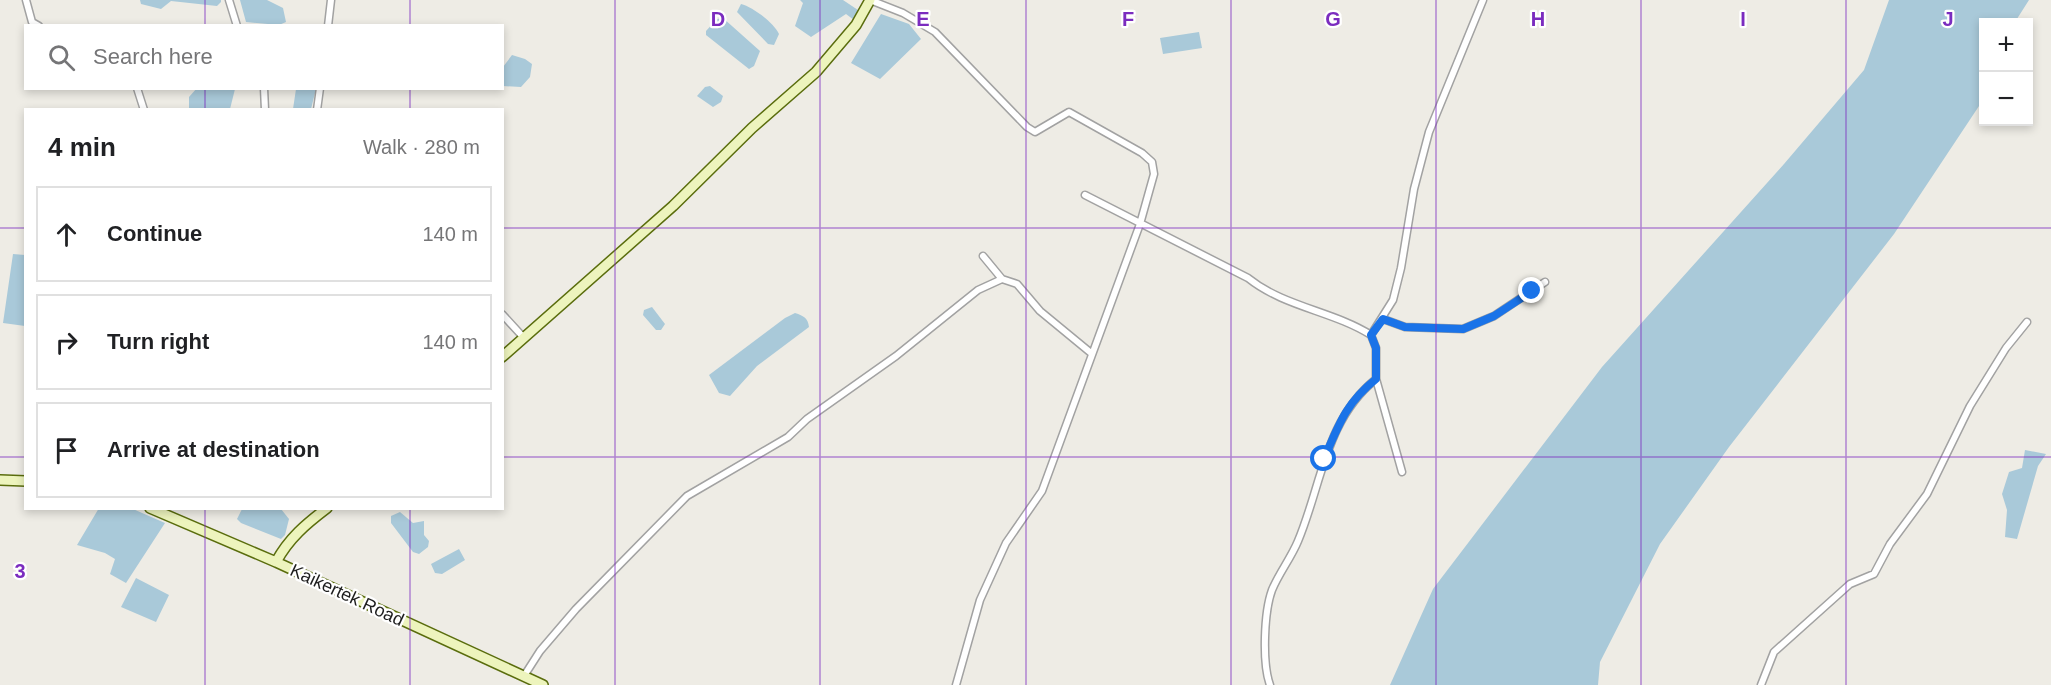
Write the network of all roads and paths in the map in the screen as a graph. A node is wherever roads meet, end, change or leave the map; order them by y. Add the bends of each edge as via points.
1 (26, 0) edge
2 (230, 0) edge
3 (331, 0) edge
4 (870, 0) edge
5 (1483, 0) edge
6 (36, 24) edge
7 (236, 24) edge
8 (328, 24) edge
9 (138, 90) edge
10 (264, 90) edge
11 (320, 90) edge
12 (143, 108) edge
13 (265, 108) edge
14 (317, 108) edge
15 (1085, 195) dead end
16 (1140, 224) junction
17 (983, 256) dead end
18 (1002, 279) junction
19 (1545, 282) dead end
20 (504, 316) edge
21 (1383, 319) junction
22 (2027, 322) dead end
23 (1371, 335) junction
24 (524, 338) junction
25 (1091, 353) junction
26 (504, 355) edge
27 (1376, 379) junction
28 (1402, 472) dead end
29 (0, 480) edge
30 (24, 481) edge
31 (155, 510) edge
32 (324, 510) edge
33 (276, 561) junction
34 (524, 676) junction
35 (543, 685) edge
36 (956, 685) edge
37 (1270, 685) edge
38 (1761, 685) edge

1 - 6 street
2 - 7 street
3 - 8 street
4 - 16 street via 903,13 934,32 1035,132 1070,112 1152,162 1154,174
4 - 24 main road via 856,25 816,72
5 - 21 street via 1429,132 1414,189 1401,268 1393,300
9 - 12 street
10 - 13 street
11 - 14 street
15 - 16 street
16 - 23 street via 1257,286 1320,314 1352,322
16 - 25 street
17 - 18 street
18 - 25 street via 1017,284 1040,310
18 - 34 street via 978,290 788,437 687,496 576,609
19 - 21 street via 1494,316 1463,329 1405,327
20 - 24 street
21 - 23 street
22 - 38 street via 1976,396 1927,494 1890,544 1874,574 1850,584 1774,652
23 - 27 street via 1376,348
24 - 26 main road
25 - 36 street via 1042,490 1006,543 980,600
27 - 28 street
27 - 37 street via 1356,394 1342,415 1297,544 1272,591 1264,648
29 - 30 main road
31 - 33 main road, Kaikertek Road
32 - 33 main road via 299,530
33 - 34 main road, Kaikertek Road
34 - 35 main road, Kaikertek Road

